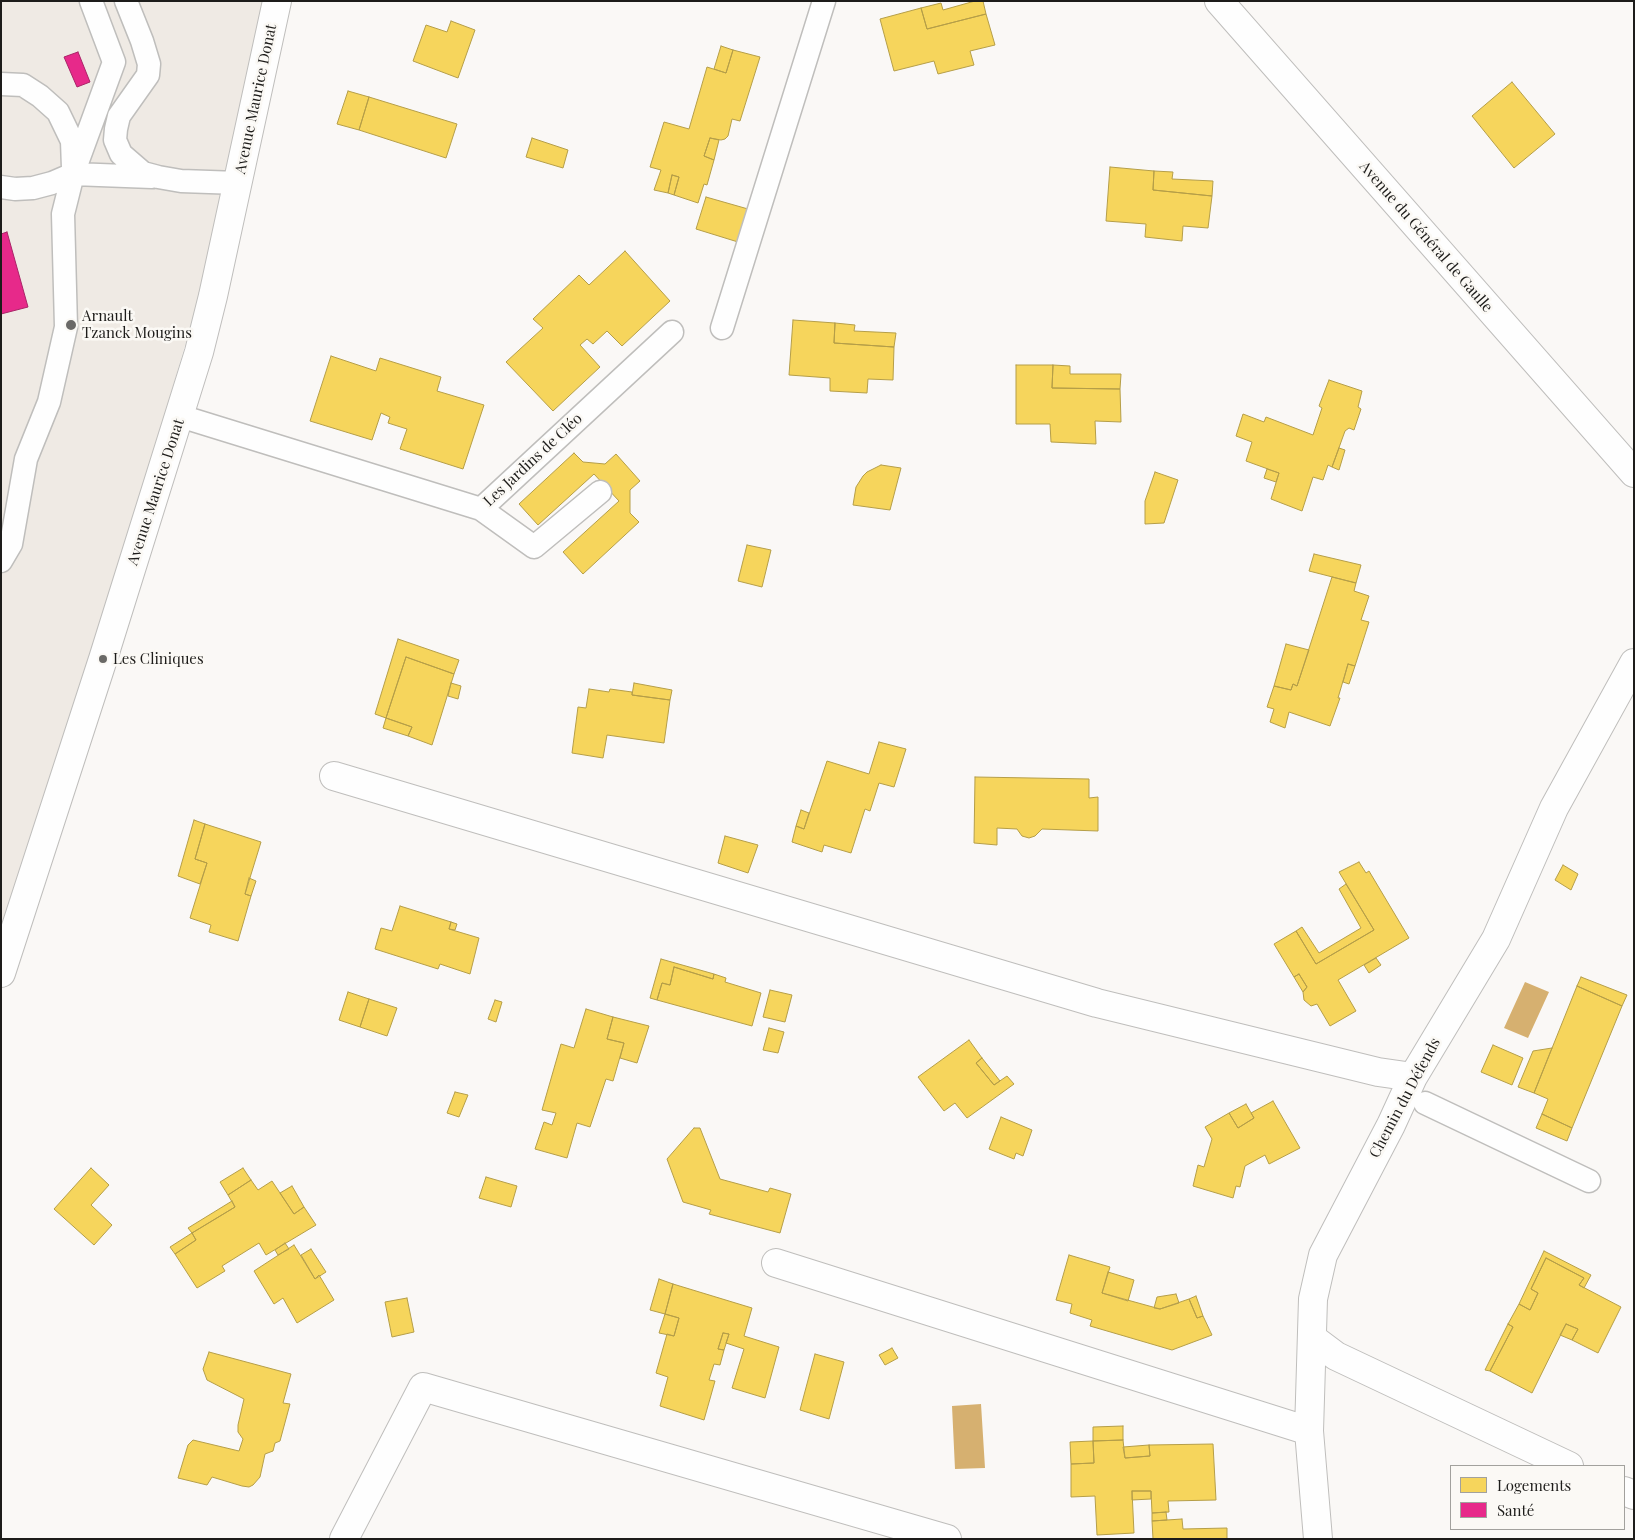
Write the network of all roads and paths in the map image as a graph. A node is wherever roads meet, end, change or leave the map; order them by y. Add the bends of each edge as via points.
1 (92, 1) edge
2 (126, 1) edge
3 (277, 1) edge
4 (824, 1) edge
5 (1219, 1) edge
6 (1, 84) edge
7 (73, 174) junction
8 (158, 177) junction
9 (238, 183) junction
10 (1, 187) edge
11 (722, 328) dead end
12 (672, 332) dead end
13 (180, 416) junction
14 (1634, 473) edge
15 (600, 492) dead end
16 (481, 509) junction
17 (1, 561) edge
18 (1634, 663) edge
19 (334, 776) dead end
20 (1, 973) edge
21 (1414, 1091) junction
22 (1589, 1181) dead end
23 (776, 1263) dead end
24 (1312, 1338) junction
25 (1309, 1430) junction
26 (1567, 1465) edge
27 (344, 1539) edge
28 (947, 1539) edge
29 (1318, 1539) edge

1 - 7 lane via 114,62
2 - 8 lane via 149,64 148,76 119,116 115,140 121,154 130,163 144,173
3 - 9 street, Avenue Maurice Donat
4 - 11 lane
5 - 14 street, Avenue du Général de Gaulle
6 - 7 lane via 23,86 58,112 72,141
7 - 8 lane
7 - 10 lane via 33,188
7 - 17 lane via 62,214 66,327 49,402 26,459 10,544
8 - 9 lane
9 - 13 street, Avenue Maurice Donat via 213,296
12 - 16 lane, Les Jardins de Cléo
13 - 16 lane, Les Jardins de Cléo
13 - 20 street, Avenue Maurice Donat
15 - 16 lane via 534,547
18 - 21 street, Chemin du Défends via 1554,808 1496,939
19 - 21 street via 1097,1004 1378,1072
21 - 22 lane
21 - 24 street, Chemin du Défends via 1391,1125 1323,1255 1313,1299
23 - 25 street
24 - 25 street, Chemin du Défends
24 - 26 street via 1336,1356
25 - 29 street, Chemin du Défends
27 - 28 street via 423,1387

